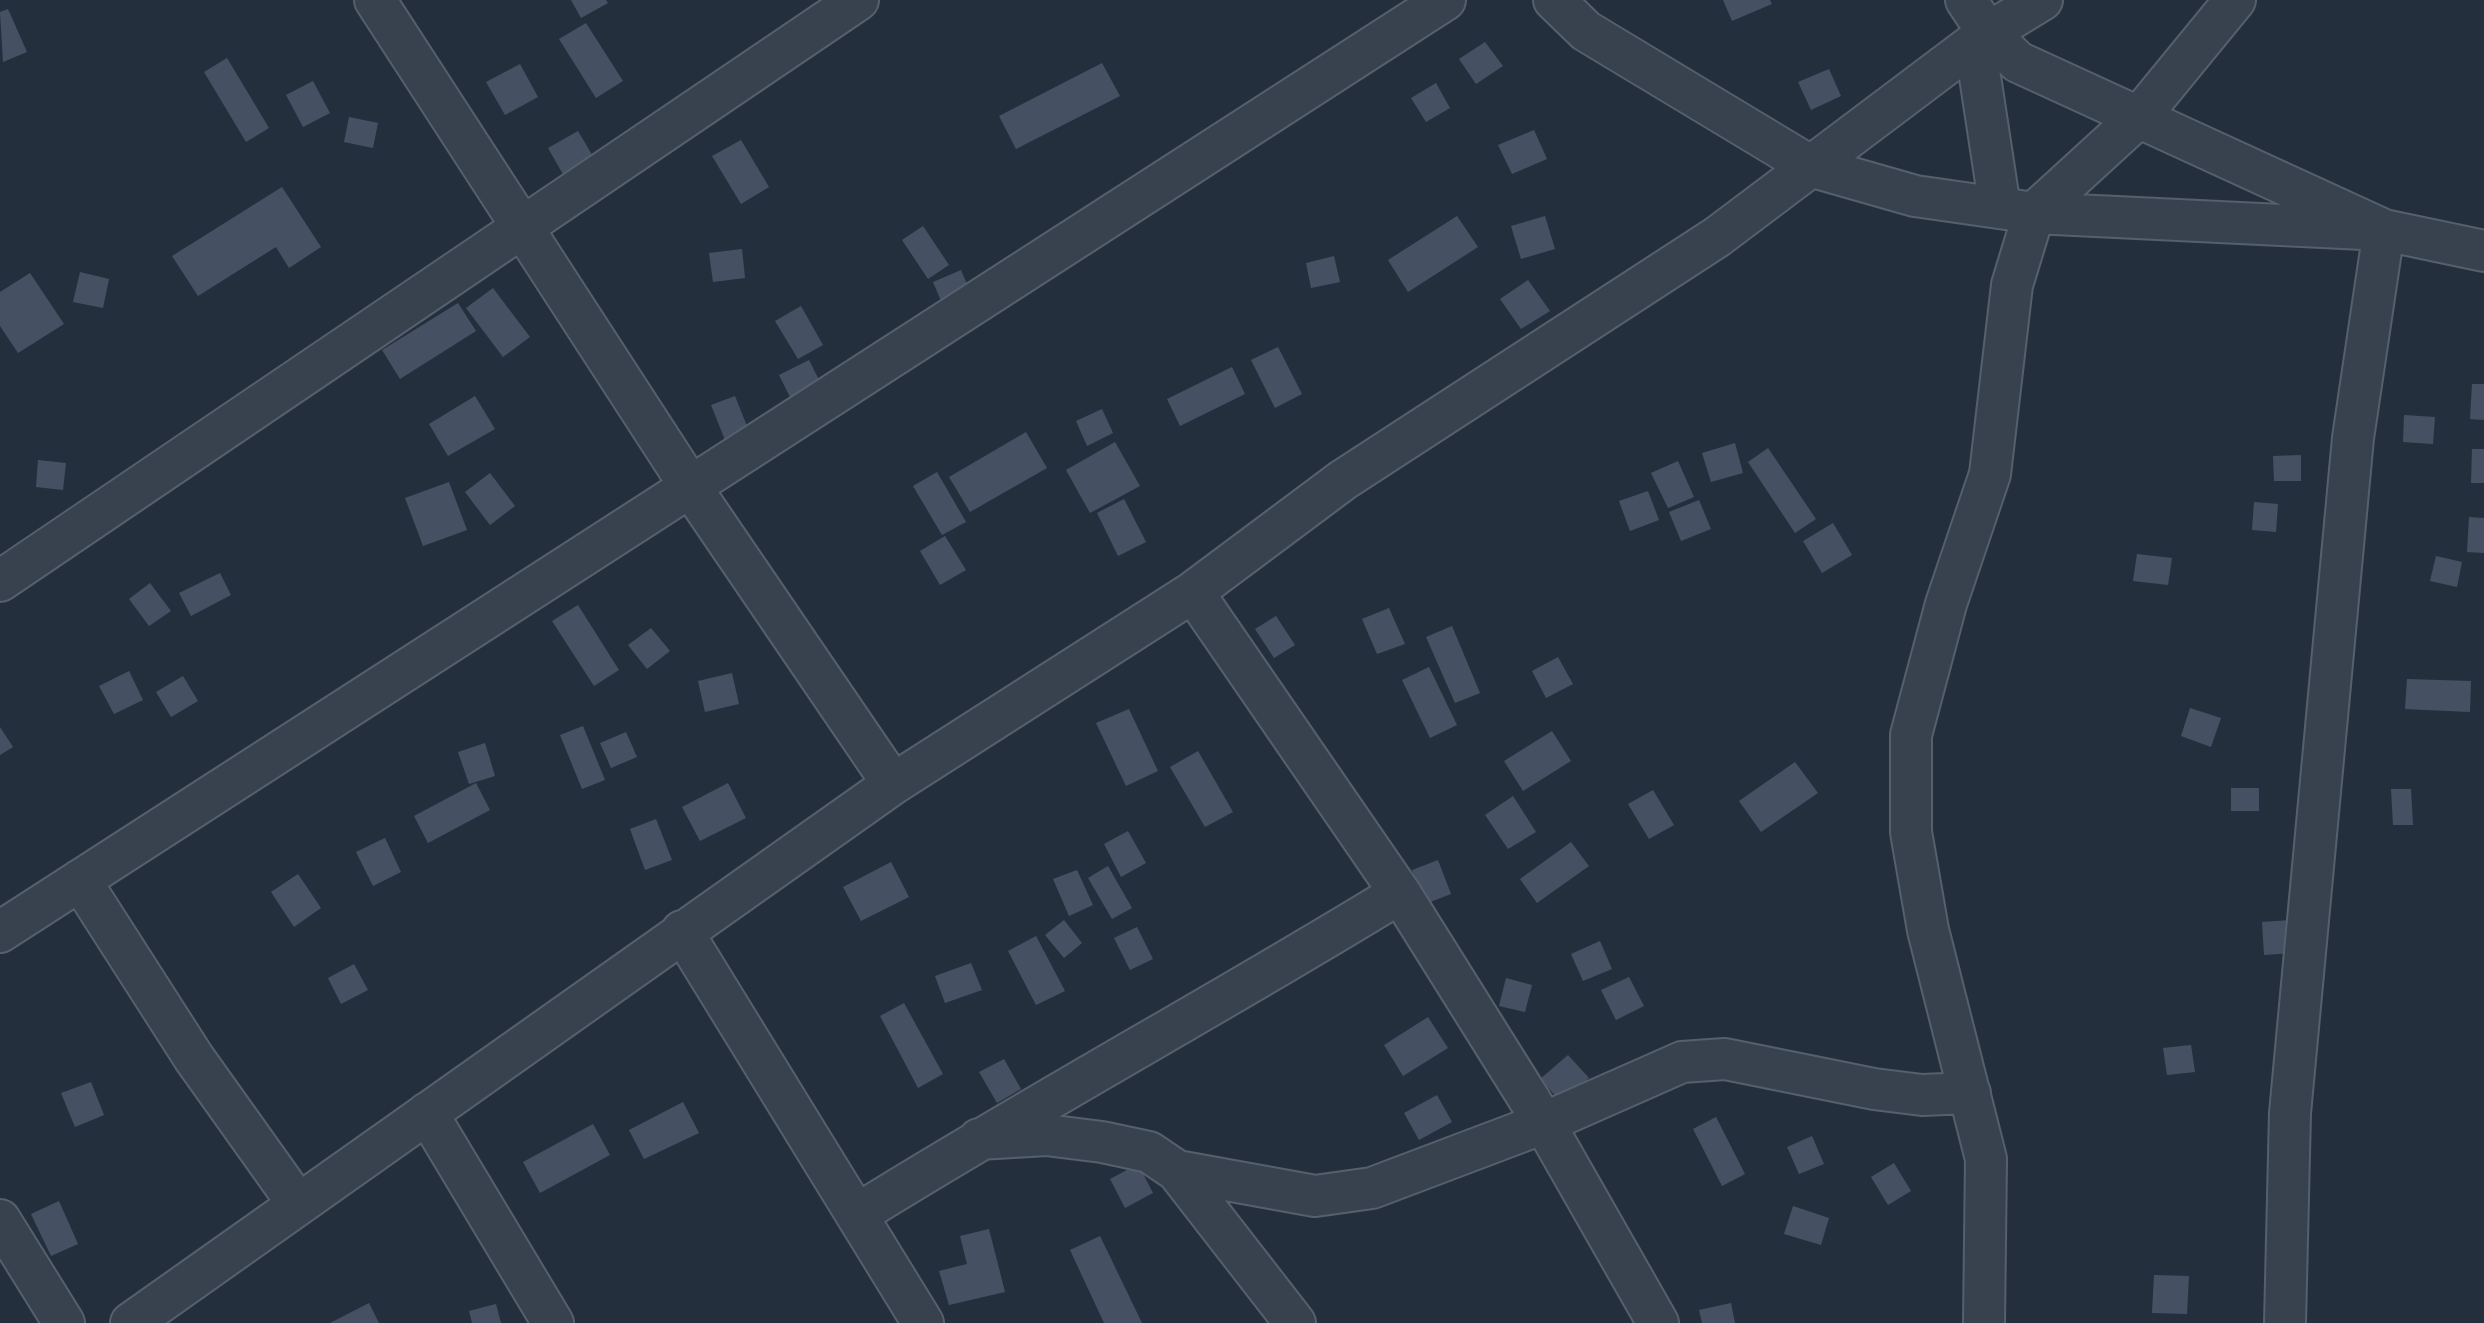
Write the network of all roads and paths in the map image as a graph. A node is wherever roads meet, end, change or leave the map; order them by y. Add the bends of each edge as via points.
1 (374, 0) edge
2 (858, 0) edge
3 (1445, 0) edge
4 (1554, 0) edge
5 (1966, 0) edge
6 (2042, 0) edge
7 (2235, 0) edge
8 (808, 13) edge
9 (1982, 39) junction
10 (2140, 116) junction
11 (1810, 166) junction
12 (2017, 210) junction
13 (520, 225) junction
14 (2384, 230) junction
15 (2484, 251) edge
16 (692, 489) junction
17 (0, 581) edge
18 (1194, 592) junction
19 (893, 784) junction
20 (80, 880) junction
21 (1400, 893) junction
22 (0, 932) edge
23 (682, 932) junction
24 (1970, 1093) junction
25 (426, 1112) junction
26 (1544, 1123) junction
27 (979, 1138) junction
28 (1177, 1171) junction
29 (298, 1204) junction
30 (858, 1214) junction
31 (0, 1220) edge
32 (64, 1323) edge
33 (131, 1323) edge
34 (553, 1323) edge
35 (923, 1323) edge
36 (1295, 1323) edge
37 (1658, 1323) edge
38 (1984, 1323) edge
39 (2285, 1323) edge

1 - 13 street
2 - 8 street
3 - 16 street
4 - 11 street via 1586,30
5 - 9 street
6 - 9 street
7 - 10 street
8 - 13 street
9 - 10 street
9 - 11 street
9 - 12 street
10 - 12 street
10 - 14 street
11 - 12 street via 1915,196
11 - 18 street via 1717,236 1343,480
12 - 14 street
12 - 24 street via 1990,474 1911,735 1911,832 1928,930
13 - 16 street
13 - 17 street
14 - 15 street
14 - 39 street via 2353,438 2290,1114
16 - 19 street
16 - 20 street
18 - 19 street
18 - 21 street
19 - 23 street
20 - 22 street
20 - 29 street
21 - 26 street
21 - 27 street
23 - 25 street
23 - 30 street
24 - 26 street via 1906,1094 1711,1060 1682,1062
24 - 38 street via 1986,1159
25 - 29 street
25 - 34 street
26 - 28 street via 1372,1188 1315,1196
26 - 37 street
27 - 28 street via 1102,1142 1149,1152
27 - 30 street
28 - 36 street
29 - 33 street
30 - 35 street
31 - 32 street

